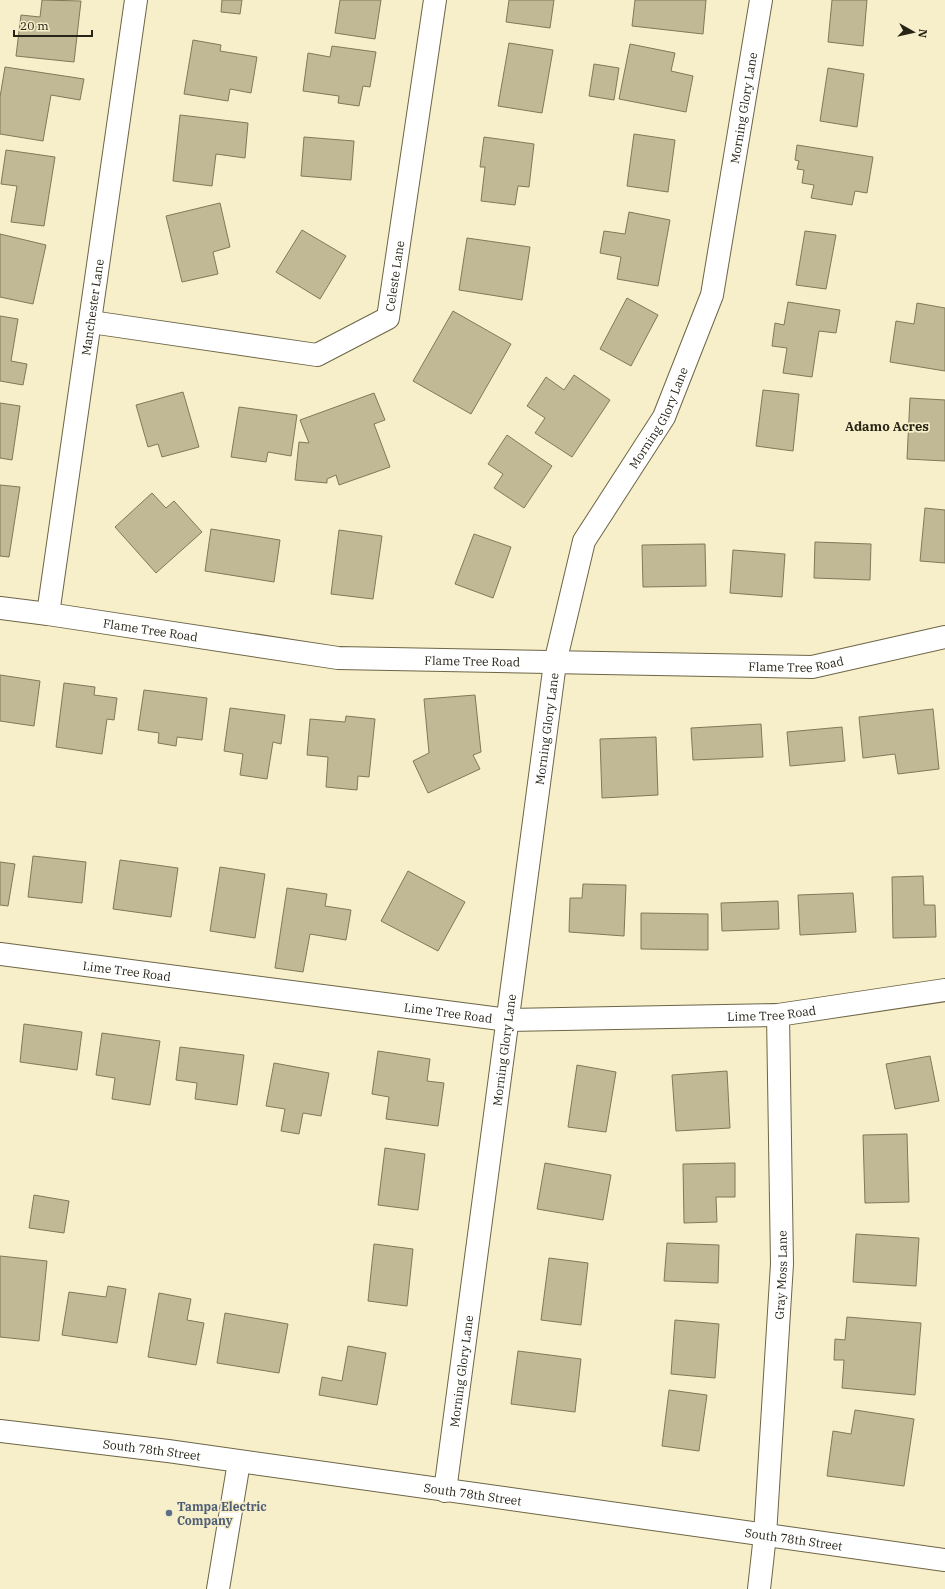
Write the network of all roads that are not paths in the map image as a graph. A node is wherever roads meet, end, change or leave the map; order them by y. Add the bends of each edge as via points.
1 (136, 0) edge
2 (435, 0) edge
3 (761, 0) edge
4 (91, 322) junction
5 (0, 608) edge
6 (48, 614) junction
7 (945, 637) edge
8 (555, 663) junction
9 (0, 954) edge
10 (945, 990) edge
11 (778, 1015) junction
12 (508, 1020) junction
13 (0, 1431) edge
14 (239, 1462) junction
15 (445, 1491) junction
16 (765, 1535) junction
17 (945, 1560) edge
18 (218, 1589) edge
19 (759, 1589) edge

1 - 4 street, Manchester Lane
2 - 4 street, Celeste Lane via 388,318 317,355
3 - 8 street, Morning Glory Lane via 712,295 664,417 584,541
4 - 6 street, Manchester Lane
5 - 6 street, Flame Tree Road
6 - 8 street, Flame Tree Road via 338,658
7 - 8 street, Flame Tree Road via 812,667
8 - 12 street, Morning Glory Lane
9 - 12 street, Lime Tree Road
10 - 11 street, Lime Tree Road
11 - 12 street, Lime Tree Road
11 - 16 street, Gray Moss Lane via 782,1264
12 - 15 street, Morning Glory Lane
13 - 14 street, South 78th Street
14 - 15 street, South 78th Street
14 - 18 street
15 - 16 street, South 78th Street
16 - 17 street, South 78th Street
16 - 19 street, Gray Moss Lane

